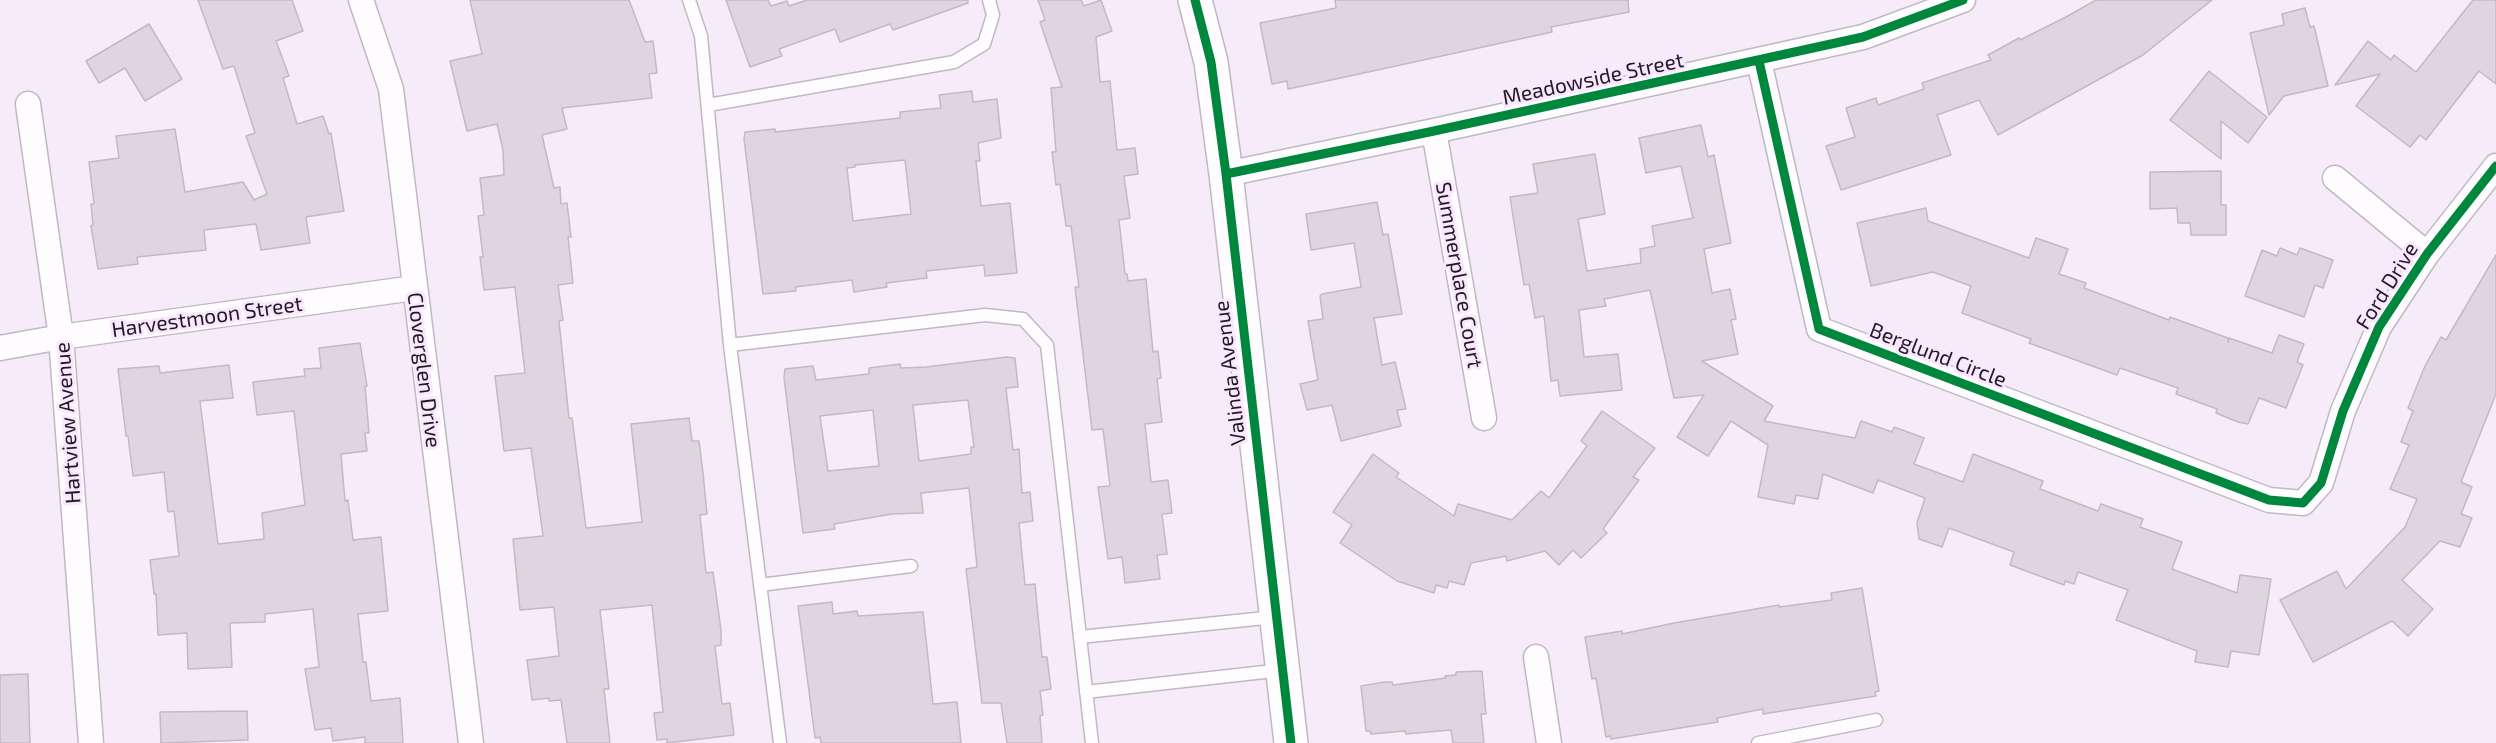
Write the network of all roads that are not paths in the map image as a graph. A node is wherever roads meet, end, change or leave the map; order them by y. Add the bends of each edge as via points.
1 (361, 0) edge
2 (689, 0) edge
3 (989, 0) edge
4 (1195, 0) edge
5 (1964, 0) edge
6 (1759, 61) junction
7 (28, 104) dead end
8 (708, 105) junction
9 (1434, 131) junction
10 (2496, 166) edge
11 (1226, 174) junction
12 (2335, 178) dead end
13 (2427, 254) junction
14 (414, 288) junction
15 (61, 336) junction
16 (730, 345) junction
17 (0, 348) edge
18 (1484, 418) dead end
19 (2303, 503) joint
20 (911, 566) dead end
21 (760, 585) junction
22 (1276, 617) junction
23 (1080, 638) junction
24 (1536, 657) dead end
25 (1282, 670) junction
26 (1086, 692) junction
27 (1876, 720) dead end
28 (91, 743) edge
29 (471, 743) edge
30 (780, 743) edge
31 (1092, 743) edge
32 (1291, 743) edge
33 (1549, 743) edge
34 (1758, 743) edge

1 - 14 street, Cloverglen Drive via 391,89
2 - 8 lane via 701,36
3 - 8 lane via 993,15 984,44 954,62
4 - 11 main road, Valinda Avenue via 1211,62
5 - 6 street, Meadowside Street via 1863,37
6 - 9 street, Meadowside Street
6 - 19 street, Berglund Circle via 1819,329 2269,500
7 - 15 street, Hartview Avenue
8 - 16 lane
9 - 11 street, Meadowside Street
9 - 18 street, Summerplace Court
10 - 13 street, Ford Drive
11 - 22 main road, Valinda Avenue
12 - 13 street
13 - 19 street, Ford Drive via 2379,327 2343,411 2321,483
14 - 15 street, Harvestmoon Street
14 - 29 street, Cloverglen Drive
15 - 17 street, Harvestmoon Street
15 - 28 street, Hartview Avenue
16 - 21 lane
16 - 23 lane via 985,315 1023,319 1047,345
20 - 21 lane
21 - 30 lane
22 - 23 lane
22 - 25 main road, Valinda Avenue
23 - 26 lane
24 - 33 street
25 - 26 lane
25 - 32 main road, Valinda Avenue
26 - 31 lane
27 - 34 lane

